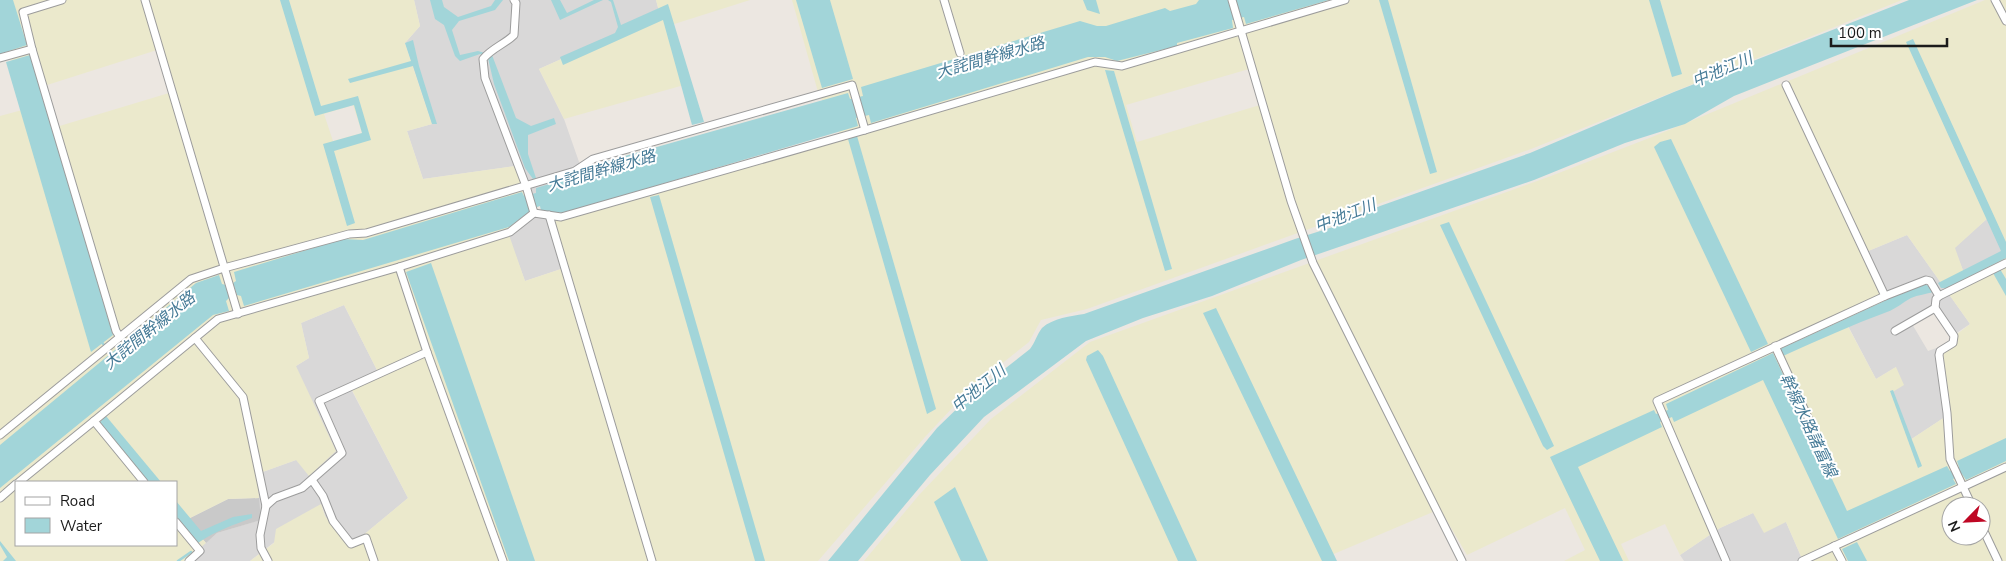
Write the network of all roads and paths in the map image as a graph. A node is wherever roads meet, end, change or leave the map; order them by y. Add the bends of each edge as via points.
1 (62, 0) edge
2 (145, 0) edge
3 (944, 0) edge
4 (1232, 0) edge
5 (1345, 0) edge
6 (1994, 0) edge
7 (518, 1) edge
8 (2006, 21) edge
9 (1241, 30) junction
10 (32, 49) junction
11 (960, 53) dead end
12 (0, 58) edge
13 (1786, 85) dead end
14 (865, 130) junction
15 (528, 189) junction
16 (534, 213) junction
17 (549, 215) junction
18 (2006, 262) edge
19 (399, 267) junction
20 (224, 268) junction
21 (1937, 291) junction
22 (1885, 296) junction
23 (1935, 308) junction
24 (238, 314) junction
25 (1895, 331) dead end
26 (120, 337) junction
27 (195, 338) junction
28 (1774, 346) junction
29 (427, 352) junction
30 (94, 421) junction
31 (1811, 424) dead end
32 (0, 434) edge
33 (2006, 467) edge
34 (312, 480) junction
35 (20, 481) edge
36 (143, 481) edge
37 (15, 486) edge
38 (1963, 487) junction
39 (1967, 496) edge
40 (0, 498) edge
41 (266, 506) junction
42 (178, 524) edge
43 (1834, 546) junction
44 (1991, 546) edge
45 (189, 561) edge
46 (268, 561) edge
47 (374, 561) edge
48 (503, 561) edge
49 (652, 561) edge
50 (1462, 561) edge
51 (1726, 561) edge
52 (1802, 561) edge
53 (1842, 561) edge
54 (1998, 561) edge

1 - 10 street via 23,12
2 - 20 street
3 - 11 street
4 - 9 street
5 - 9 street
6 - 8 street
7 - 15 street via 514,35 483,59 485,78
9 - 14 street via 1122,66 1095,62
9 - 50 street via 1300,230 1313,263
10 - 12 street
10 - 26 street
13 - 22 street
14 - 15 street via 852,85 593,159 575,171
14 - 17 street via 561,217
15 - 16 street
15 - 20 street
16 - 17 street
16 - 19 street via 510,232
17 - 49 street
18 - 21 street
19 - 24 street
19 - 29 street
20 - 24 street
20 - 26 street via 191,279
21 - 22 street via 1926,280
21 - 23 street
22 - 28 street
23 - 25 street
23 - 38 street via 1954,336 1953,343 1939,354 1950,459
24 - 27 street via 218,319
26 - 32 street
27 - 30 street
27 - 41 street via 242,397
28 - 31 street
28 - 51 street via 1657,401
29 - 34 street via 319,401 342,453
29 - 48 street
30 - 35 street
30 - 36 street
33 - 38 street
34 - 41 street via 302,488 275,498
34 - 47 street via 333,521 351,544 366,538
37 - 40 street
38 - 39 street
38 - 43 street
41 - 46 street via 260,535 261,548
42 - 45 street via 200,550
43 - 52 street
43 - 53 street
44 - 54 street

